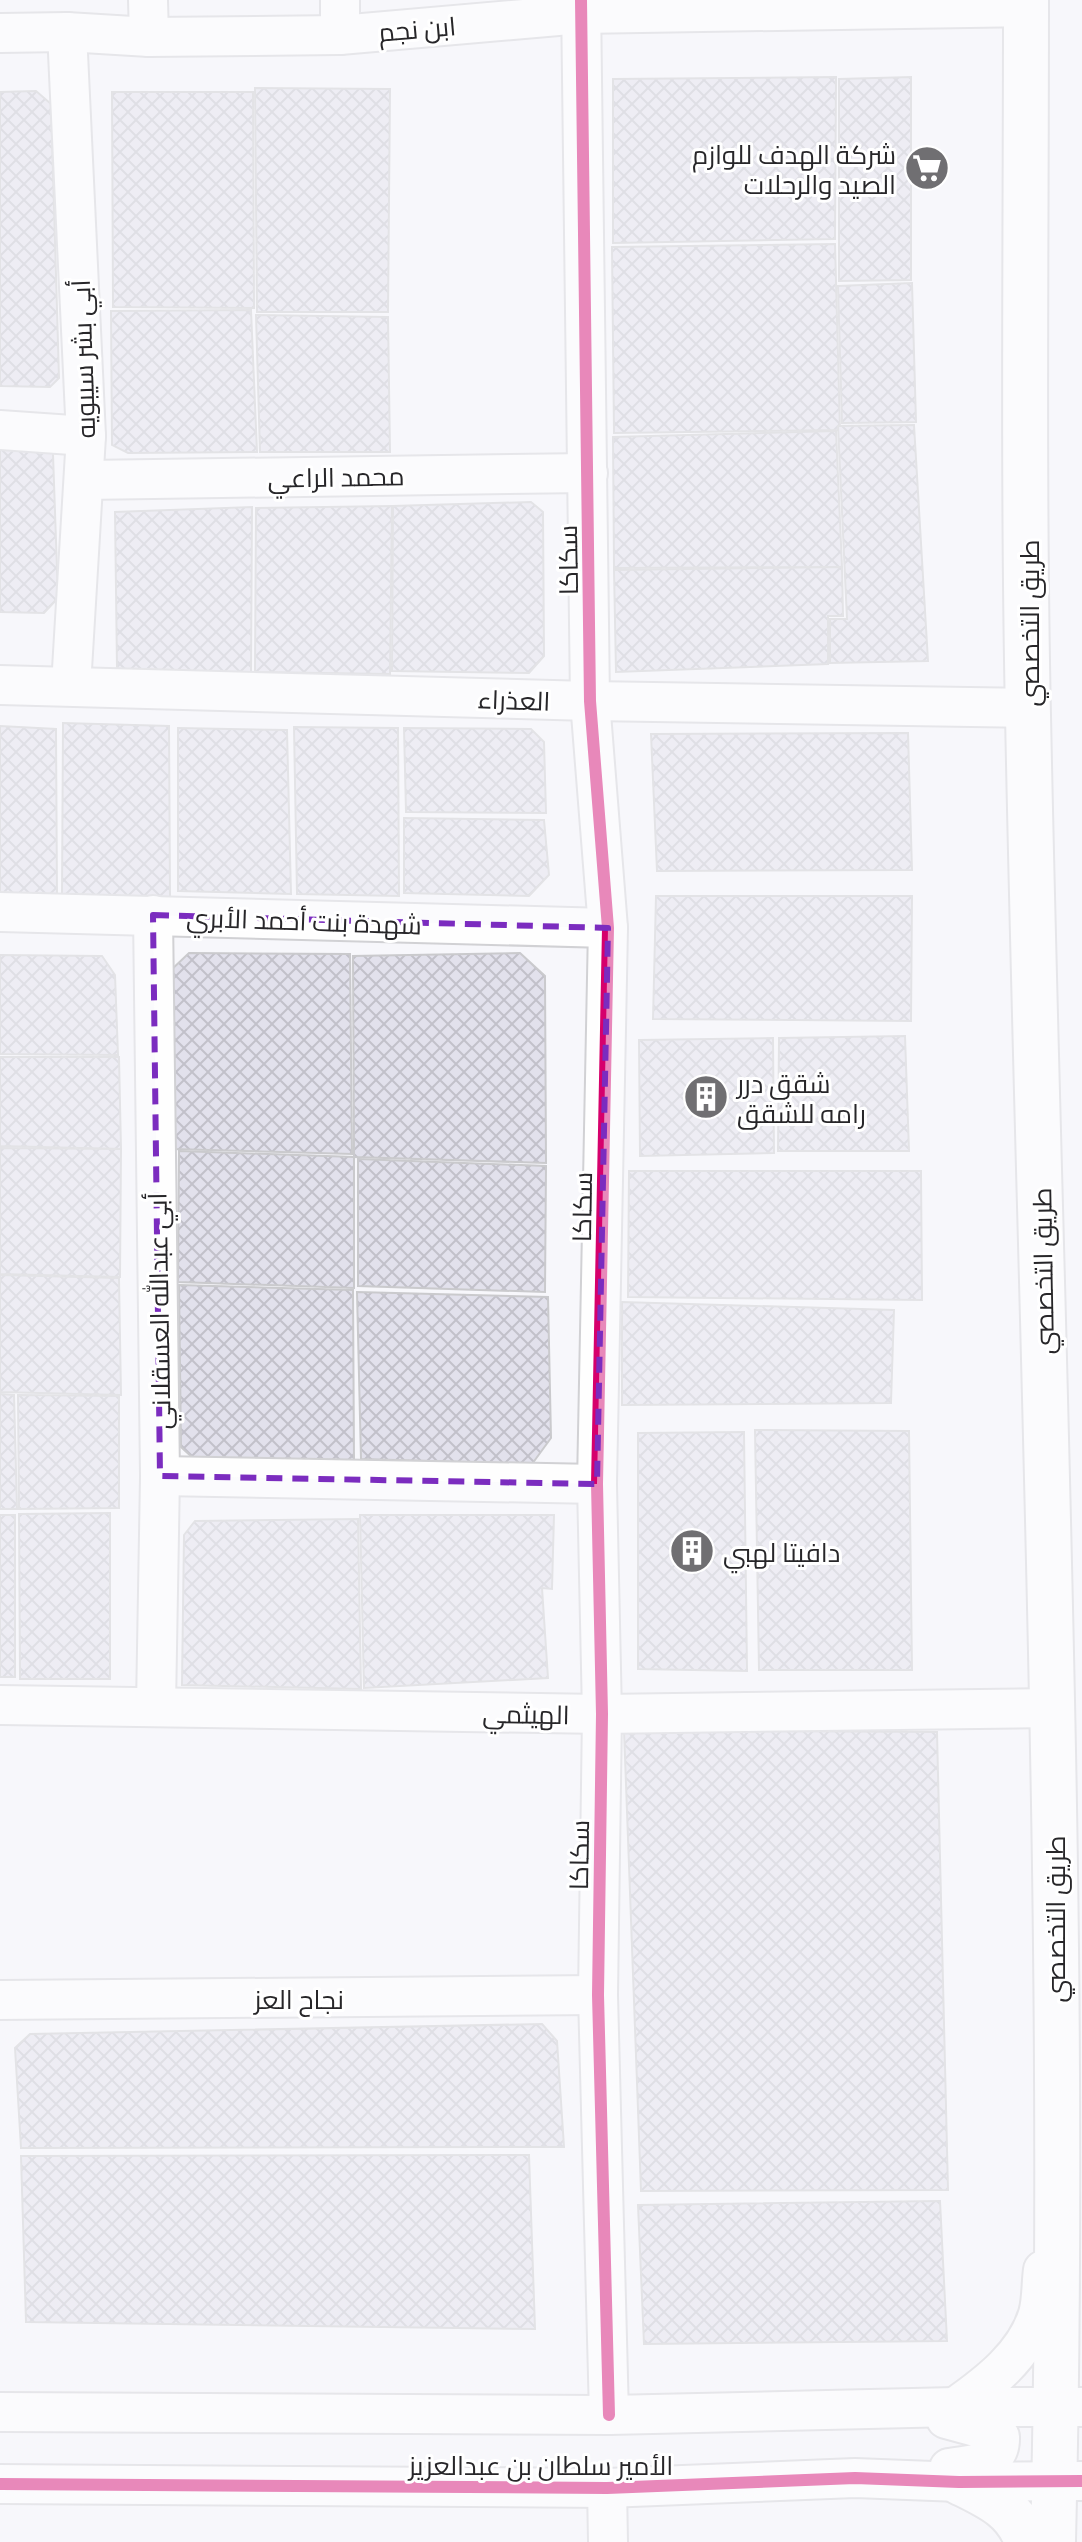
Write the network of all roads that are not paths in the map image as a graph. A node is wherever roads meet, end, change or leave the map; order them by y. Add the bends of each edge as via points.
1 (1025, 2) edge
2 (581, 7) edge
3 (148, 18) edge
4 (340, 18) edge
5 (67, 32) junction
6 (0, 33) edge
7 (0, 430) edge
8 (86, 436) junction
9 (588, 473) junction
10 (85, 480) junction
11 (0, 685) edge
12 (71, 686) junction
13 (590, 701) junction
14 (1028, 708) junction
15 (0, 912) edge
16 (153, 915) junction
17 (608, 928) junction
18 (160, 1476) junction
19 (597, 1484) junction
20 (0, 1705) edge
21 (156, 1706) junction
22 (1052, 1708) junction
23 (602, 1714) junction
24 (598, 1995) junction
25 (0, 2000) edge
26 (1056, 2156) junction
27 (1082, 2284) edge
28 (0, 2386) edge
29 (955, 2407) junction
30 (1069, 2407) edge
31 (878, 2409) junction
32 (0, 2412) edge
33 (609, 2415) junction
34 (855, 2478) junction
35 (1068, 2481) edge
36 (959, 2482) junction
37 (0, 2484) edge
38 (607, 2488) junction
39 (1082, 2531) edge
40 (608, 2542) edge
41 (1027, 2542) edge
42 (1053, 2542) edge
43 (1076, 2542) edge

1 - 2 street, ابن نجم
1 - 14 main road, طريق التخصصي
2 - 4 street, ابن نجم
2 - 9 street, سكاكا
3 - 4 street, ابن نجم
3 - 5 street, ابن نجم
5 - 6 street, ابن نجم
5 - 8 street, أبي بشر سيبويه
7 - 8 street
8 - 10 street, أبي بشر سيبويه
9 - 10 street, محمد الراعي
9 - 13 street, سكاكا
10 - 12 street, أبي بشر سيبويه
11 - 12 street, العذراء
12 - 13 street, العذراء
13 - 14 street, العذراء
13 - 17 street, سكاكا
14 - 22 main road, طريق التخصصي
15 - 16 street, شهدة بنت أحمد الأبري
16 - 17 street, شهدة بنت أحمد الأبري
16 - 18 street, أبي عبدالله العسقلاني
17 - 19 street, سكاكا
18 - 19 street
18 - 21 street, أبي عبدالله العسقلاني
19 - 23 street, سكاكا
20 - 21 street, الهيثمي
21 - 23 street, الهيثمي
22 - 23 street, الهيثمي
22 - 26 main road, طريق التخصصي
23 - 24 street, سكاكا
24 - 25 street, نجاح العز
24 - 33 street, سكاكا
26 - 27 main road
26 - 29 street via 1038,2314 1013,2358
26 - 30 main road, طريق التخصصي
28 - 32 street
29 - 30 street, الأمير سلطان بن عبدالعزيز
29 - 31 street, الأمير سلطان بن عبدالعزيز
30 - 35 main road, طريق التخصصي
31 - 33 street, الأمير سلطان بن عبدالعزيز
31 - 34 street via 990,2431 1000,2437 1000,2449 994,2458 969,2465
32 - 33 street, الأمير سلطان بن عبدالعزيز
34 - 36 street, الأمير سلطان بن عبدالعزيز
34 - 38 street, الأمير سلطان بن عبدالعزيز
35 - 36 street, الأمير سلطان بن عبدالعزيز
35 - 42 main road, طريق التخصصي
36 - 41 main road via 1000,2502 1022,2526
37 - 38 street, الأمير سلطان بن عبدالعزيز
38 - 40 street
39 - 43 main road

